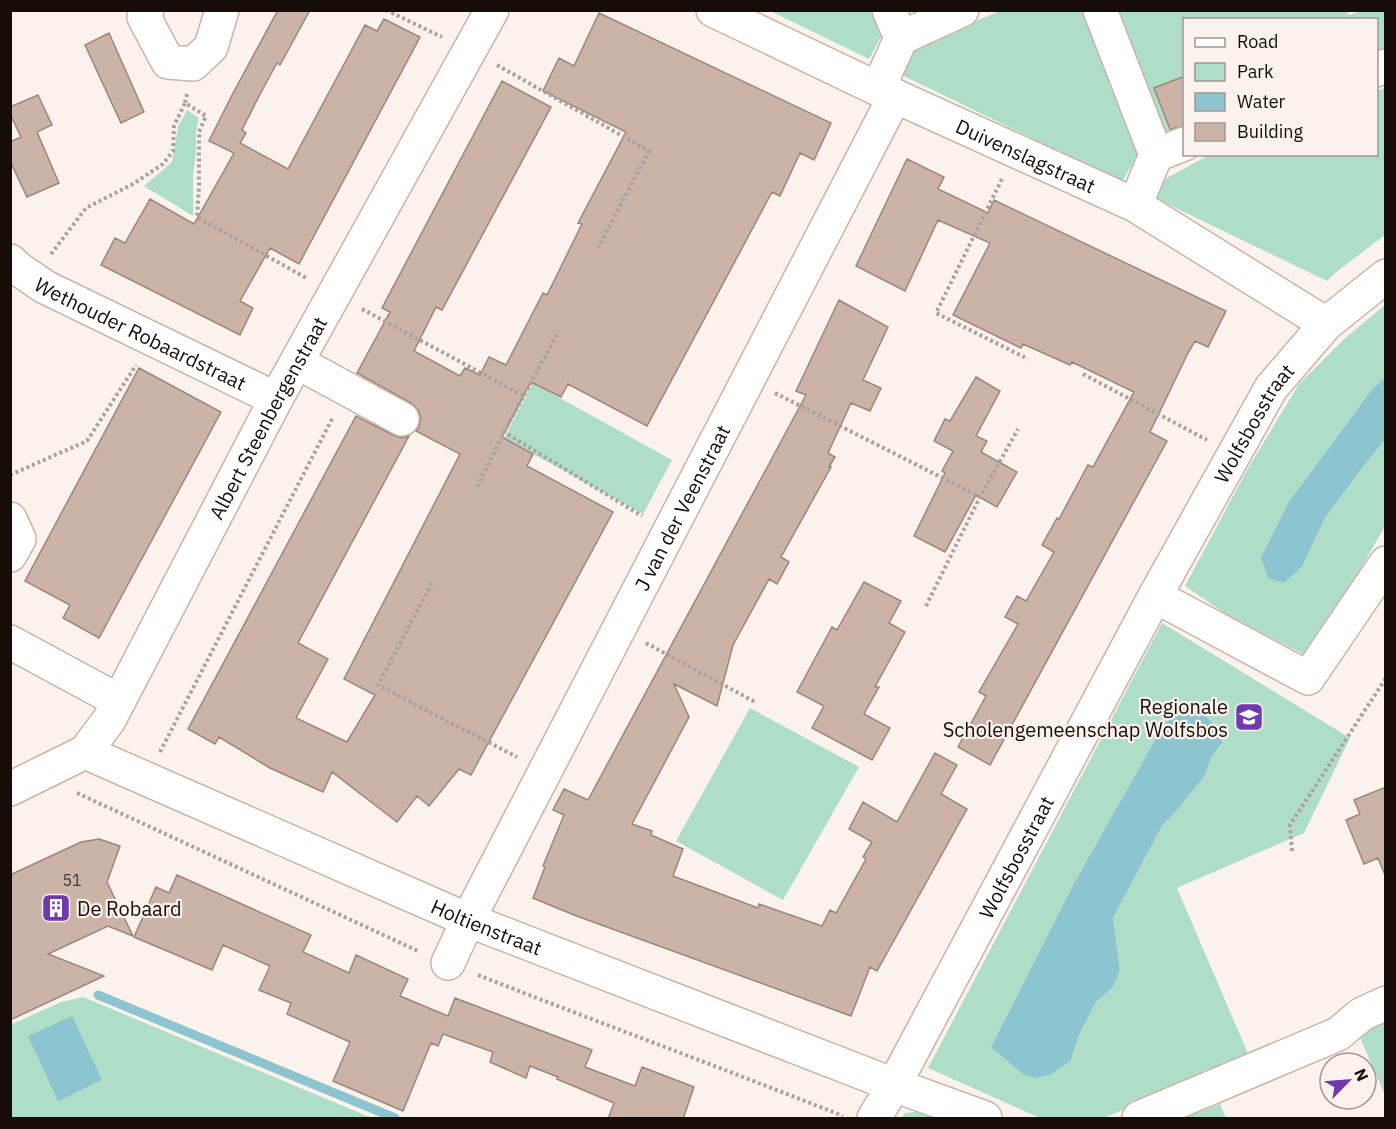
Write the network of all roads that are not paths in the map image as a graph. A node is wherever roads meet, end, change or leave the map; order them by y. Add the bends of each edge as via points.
1 (147, 10) edge
2 (222, 10) edge
3 (492, 10) edge
4 (713, 10) edge
5 (962, 10) edge
6 (1100, 10) edge
7 (895, 24) edge
8 (886, 93) junction
9 (1170, 150) edge
10 (1135, 205) junction
11 (18, 273) edge
12 (1386, 276) edge
13 (1326, 324) junction
14 (297, 362) junction
15 (276, 399) junction
16 (402, 419) dead end
17 (10, 519) edge
18 (10, 555) edge
19 (1386, 563) edge
20 (1155, 596) junction
21 (10, 642) edge
22 (119, 701) junction
23 (85, 752) junction
24 (10, 789) edge
25 (468, 920) junction
26 (448, 963) dead end
27 (1386, 1003) edge
28 (894, 1085) junction
29 (874, 1119) edge
30 (985, 1119) edge
31 (1139, 1119) edge

1 - 2 street via 144,17 168,62 193,64 211,47
3 - 14 street, Albert Steenbergenstraat
4 - 8 street, Duivenslagstraat
5 - 7 street
6 - 9 street
7 - 8 street, J van der Veenstraat
8 - 10 street, Duivenslagstraat
8 - 25 street, J van der Veenstraat via 748,380
9 - 10 street
10 - 13 street, Duivenslagstraat
11 - 15 street, Wethouder Robaardstraat
12 - 13 street, Wolfsbosstraat
13 - 20 street, Wolfsbosstraat via 1271,388
14 - 15 street, Albert Steenbergenstraat
14 - 16 street
15 - 22 street, Albert Steenbergenstraat
17 - 18 street via 19,538
19 - 20 street via 1308,678
20 - 28 street, Wolfsbosstraat
21 - 22 street
22 - 23 street, Albert Steenbergenstraat
23 - 24 street, Albert Steenbergenstraat
23 - 25 street, Holtienstraat
25 - 26 street, J van der Veenstraat
25 - 28 street, Holtienstraat
27 - 31 street via 1362,1014 1338,1034
28 - 29 street, Wolfsbosstraat
28 - 30 street, Holtienstraat

